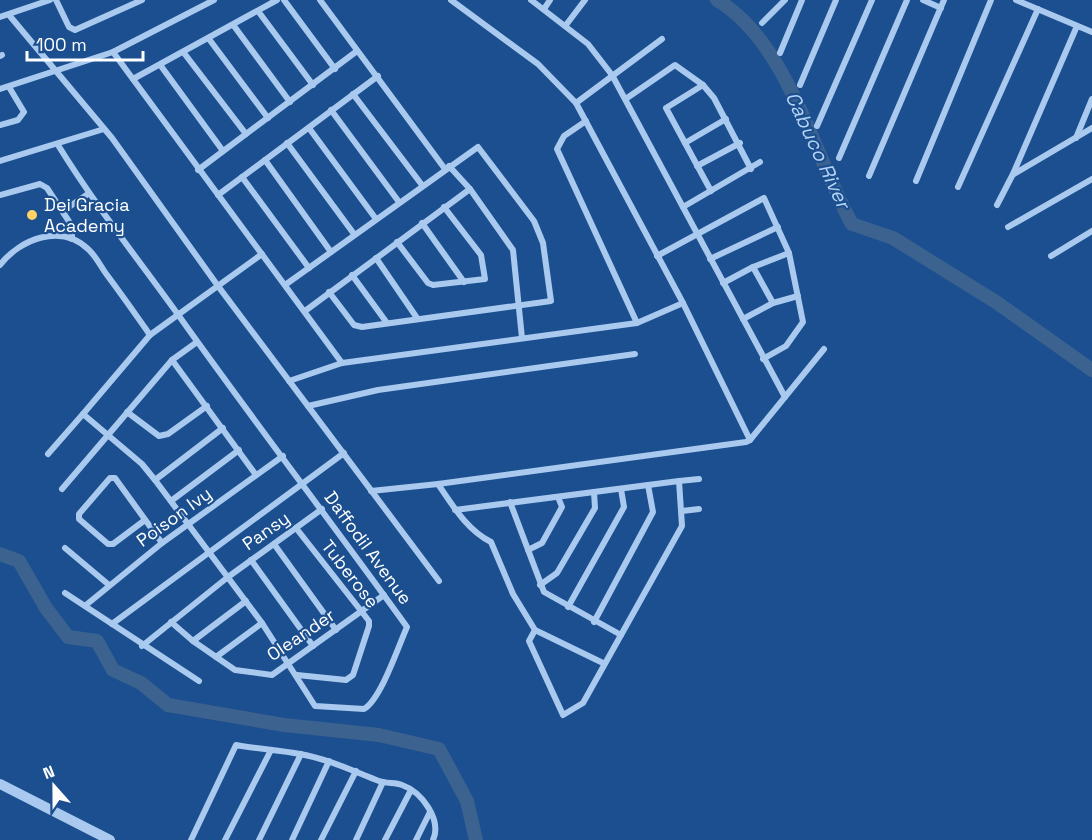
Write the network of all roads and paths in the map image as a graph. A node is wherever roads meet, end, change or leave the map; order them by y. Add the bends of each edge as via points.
1 (50, 0) edge
2 (56, 0) edge
3 (142, 0) edge
4 (214, 0) edge
5 (277, 0) edge
6 (284, 0) edge
7 (320, 0) edge
8 (451, 0) edge
9 (531, 0) edge
10 (550, 0) edge
11 (585, 0) edge
12 (785, 0) edge
13 (802, 0) edge
14 (836, 0) edge
15 (872, 0) edge
16 (907, 0) edge
17 (923, 0) edge
18 (944, 0) edge
19 (991, 0) edge
20 (1016, 0) edge
21 (941, 8) junction
22 (544, 9) junction
23 (1038, 9) junction
24 (258, 11) junction
25 (9, 15) junction
26 (0, 17) edge
27 (762, 23) dead end
28 (566, 25) junction
29 (234, 26) junction
30 (1077, 26) junction
31 (1092, 32) edge
32 (209, 39) junction
33 (662, 39) dead end
34 (357, 51) junction
35 (113, 52) junction
36 (184, 53) junction
37 (780, 53) dead end
38 (161, 66) junction
39 (335, 69) junction
40 (56, 73) junction
41 (612, 75) junction
42 (378, 76) junction
43 (133, 79) junction
44 (313, 85) junction
45 (704, 85) junction
46 (800, 85) dead end
47 (9, 87) junction
48 (0, 89) edge
49 (353, 94) junction
50 (627, 98) junction
51 (1092, 99) edge
52 (290, 102) junction
53 (576, 103) junction
54 (331, 110) junction
55 (268, 118) junction
56 (726, 119) junction
57 (586, 121) junction
58 (0, 126) edge
59 (817, 126) dead end
60 (309, 128) junction
61 (1092, 128) edge
62 (104, 129) junction
63 (246, 134) junction
64 (1075, 138) junction
65 (685, 142) junction
66 (287, 143) junction
67 (740, 143) junction
68 (58, 145) junction
69 (223, 151) junction
70 (839, 158) dead end
71 (265, 160) junction
72 (0, 161) edge
73 (760, 162) dead end
74 (697, 166) junction
75 (447, 167) junction
76 (751, 169) junction
77 (198, 170) junction
78 (1013, 174) junction
79 (868, 176) dead end
80 (242, 177) junction
81 (1092, 179) edge
82 (916, 181) dead end
83 (422, 185) junction
84 (958, 187) dead end
85 (470, 189) junction
86 (711, 191) junction
87 (88, 194) junction
88 (0, 195) edge
89 (218, 195) junction
90 (399, 202) junction
91 (997, 205) dead end
92 (444, 207) junction
93 (683, 207) junction
94 (63, 211) junction
95 (376, 219) junction
96 (423, 223) junction
97 (778, 227) junction
98 (1008, 227) dead end
99 (1092, 231) edge
100 (354, 234) junction
101 (697, 234) junction
102 (72, 240) junction
103 (397, 242) junction
104 (331, 252) junction
105 (789, 253) junction
106 (262, 254) junction
107 (657, 256) junction
108 (1051, 256) dead end
109 (376, 258) junction
110 (710, 259) junction
111 (0, 264) edge
112 (753, 267) junction
113 (309, 268) junction
114 (352, 275) junction
115 (464, 282) junction
116 (723, 283) junction
117 (218, 285) junction
118 (285, 285) junction
119 (329, 292) junction
120 (798, 296) junction
121 (683, 303) junction
122 (772, 303) junction
123 (519, 304) junction
124 (305, 311) junction
125 (178, 315) junction
126 (417, 318) junction
127 (743, 319) junction
128 (387, 323) junction
129 (637, 323) junction
130 (150, 335) junction
131 (522, 338) junction
132 (197, 342) junction
133 (824, 349) dead end
134 (635, 354) dead end
135 (763, 359) junction
136 (172, 360) junction
137 (342, 363) junction
138 (289, 381) junction
139 (785, 397) junction
140 (207, 406) junction
141 (308, 406) junction
142 (127, 412) junction
143 (83, 414) junction
144 (223, 428) junction
145 (107, 435) junction
146 (750, 440) junction
147 (239, 450) junction
148 (344, 453) junction
149 (48, 454) dead end
150 (283, 456) junction
151 (256, 474) junction
152 (699, 479) dead end
153 (155, 480) junction
154 (302, 482) junction
155 (679, 482) junction
156 (438, 484) junction
157 (648, 485) junction
158 (62, 489) dead end
159 (621, 489) junction
160 (371, 491) junction
161 (594, 492) junction
162 (558, 497) junction
163 (171, 501) junction
164 (510, 502) junction
165 (322, 509) junction
166 (699, 509) dead end
167 (455, 510) junction
168 (682, 511) junction
169 (145, 520) junction
170 (189, 526) junction
171 (296, 528) junction
172 (162, 543) junction
173 (274, 544) junction
174 (65, 548) dead end
175 (528, 550) junction
176 (208, 552) junction
177 (251, 560) junction
178 (228, 577) junction
179 (439, 581) dead end
180 (109, 585) junction
181 (540, 585) junction
182 (65, 593) dead end
183 (384, 595) junction
184 (246, 601) junction
185 (86, 605) junction
186 (568, 607) junction
187 (360, 612) junction
188 (171, 622) junction
189 (594, 622) junction
190 (262, 623) junction
191 (112, 624) junction
192 (336, 630) junction
193 (535, 630) junction
194 (621, 635) junction
195 (192, 641) junction
196 (142, 646) junction
197 (313, 646) junction
198 (216, 657) junction
199 (290, 663) junction
200 (603, 663) junction
201 (297, 675) junction
202 (199, 681) dead end
203 (271, 750) junction
204 (301, 754) junction
205 (329, 761) junction
206 (356, 771) junction
207 (383, 782) junction
208 (0, 784) edge
209 (411, 790) junction
210 (430, 812) junction
211 (97, 837) edge
212 (110, 840) edge
213 (191, 840) edge
214 (225, 840) edge
215 (260, 840) edge
216 (292, 840) edge
217 (321, 840) edge
218 (356, 840) edge
219 (386, 840) edge
220 (416, 840) edge
221 (433, 840) edge

1 - 25 street
2 - 3 street via 69,27 75,30
4 - 35 street
5 - 24 street
6 - 39 street
7 - 34 street
8 - 53 street via 538,64
9 - 22 street
10 - 22 street
11 - 28 street
12 - 27 street
13 - 37 street
14 - 46 street
15 - 59 street
16 - 70 street
17 - 21 street
18 - 21 street
19 - 82 street
20 - 23 street
21 - 79 street
22 - 28 street
23 - 30 street
23 - 84 street
24 - 29 street
24 - 44 street
25 - 26 street
25 - 40 street
28 - 41 street via 588,44
29 - 32 street
29 - 52 street
30 - 31 street
30 - 78 street
32 - 36 street
32 - 55 street
33 - 41 street
34 - 39 street
34 - 42 street
35 - 40 street
35 - 43 street
36 - 38 street
36 - 63 street
38 - 43 street
38 - 69 street
39 - 44 street
40 - 47 street
40 - 62 street
41 - 50 street
41 - 53 street
42 - 49 street
42 - 75 street
43 - 77 street
44 - 52 street
45 - 50 street via 675,65
45 - 56 street
45 - 65 street via 666,108
47 - 48 street
47 - 58 street via 24,112 18,120
49 - 54 street
49 - 83 street
50 - 93 street
51 - 64 street
52 - 55 street
53 - 57 street
54 - 60 street
54 - 90 street
55 - 63 street
56 - 65 street
56 - 67 street
57 - 107 street
57 - 129 street via 564,136 557,149
60 - 66 street
60 - 95 street
61 - 64 street
62 - 68 street
62 - 117 street
63 - 69 street
64 - 78 street
65 - 74 street
66 - 71 street
66 - 100 street
67 - 74 street
67 - 76 street
68 - 72 street
68 - 87 street, Daffodil Avenue
69 - 77 street
71 - 80 street
71 - 104 street
73 - 76 street
74 - 86 street
75 - 83 street
75 - 85 street
75 - 123 street via 478,147 534,221 543,243 551,301
76 - 86 street
77 - 89 street
78 - 91 street
80 - 89 street
80 - 113 street
81 - 98 street
83 - 90 street
85 - 92 street
85 - 123 street via 513,250
86 - 93 street
87 - 94 street
87 - 125 street, Daffodil Avenue
88 - 94 street via 40,184
89 - 106 street
90 - 95 street
92 - 96 street
92 - 115 street via 481,255 485,279
93 - 101 street
94 - 102 street via 72,226
95 - 100 street
96 - 103 street
96 - 115 street
97 - 101 street via 764,198
97 - 105 street
97 - 110 street
99 - 108 street
100 - 104 street
101 - 107 street
101 - 110 street
102 - 111 street via 46,236 26,242 10,251
102 - 130 street via 88,249
103 - 109 street
103 - 115 street via 428,283
104 - 113 street
105 - 112 street
105 - 120 street
106 - 117 street
106 - 118 street
107 - 121 street
109 - 114 street
109 - 126 street
110 - 116 street
112 - 116 street
112 - 122 street
113 - 118 street
114 - 119 street
114 - 128 street
116 - 127 street
117 - 125 street
117 - 138 street
118 - 124 street
119 - 124 street
119 - 128 street via 354,326
120 - 122 street
120 - 135 street via 803,322 786,345
121 - 129 street
121 - 146 street
122 - 127 street
123 - 126 street
123 - 131 street
124 - 137 street
125 - 130 street
125 - 132 street, Daffodil Avenue
126 - 128 street
127 - 135 street
129 - 131 street
130 - 143 street
131 - 137 street
132 - 136 street
132 - 150 street, Daffodil Avenue
133 - 139 street
134 - 141 street via 378,390
135 - 139 street
136 - 140 street
136 - 142 street
137 - 138 street
138 - 141 street
139 - 146 street
140 - 142 street via 168,434 159,436
140 - 144 street
141 - 148 street
142 - 145 street
143 - 145 street
143 - 149 street
144 - 147 street
144 - 153 street
145 - 153 street
145 - 158 street
146 - 156 street
147 - 151 street
147 - 163 street
148 - 154 street
148 - 160 street
150 - 151 street, Poison Ivy
150 - 154 street, Daffodil Avenue
151 - 170 street, Poison Ivy
152 - 155 street
153 - 163 street
154 - 165 street, Daffodil Avenue
154 - 176 street
155 - 157 street
155 - 168 street
156 - 160 street
156 - 167 street
157 - 159 street
157 - 189 street via 653,512
159 - 161 street
159 - 186 street via 624,507
160 - 179 street
161 - 162 street
161 - 181 street via 595,508 557,573
162 - 164 street
162 - 175 street via 562,507 542,543
163 - 170 street
164 - 167 street
164 - 175 street
165 - 171 street, Pansy
165 - 183 street, Daffodil Avenue
166 - 168 street
167 - 193 street via 478,536 491,542 513,594
168 - 194 street via 682,526
169 - 169 street via 115,478 110,478 79,514 79,519 108,544
169 - 172 street
170 - 172 street, Poison Ivy
170 - 176 street
171 - 173 street, Pansy
171 - 187 street, Tuberose
172 - 180 street, Poison Ivy
173 - 177 street, Pansy
173 - 192 street
174 - 180 street
175 - 181 street
176 - 178 street
176 - 191 street
177 - 178 street, Pansy
177 - 197 street
178 - 184 street
178 - 188 street, Pansy
180 - 185 street, Poison Ivy
181 - 186 street via 544,592
182 - 185 street
183 - 187 street, Oleander
183 - 201 street, Daffodil Avenue via 407,627 370,706 357,710 315,706
184 - 190 street
184 - 195 street
185 - 191 street
186 - 189 street
187 - 192 street, Oleander
187 - 201 street, Tuberose via 369,626 353,675 346,680
188 - 195 street, Oleander
188 - 196 street, Pansy
189 - 194 street
190 - 198 street
190 - 199 street
191 - 196 street
192 - 197 street, Oleander
193 - 200 street
193 - 200 street via 529,641 563,715 583,703
194 - 200 street
195 - 198 street, Oleander
196 - 202 street
197 - 199 street, Oleander
198 - 199 street, Oleander via 235,670 272,675
199 - 201 street
203 - 204 street
203 - 213 street via 236,746
203 - 214 street
204 - 205 street
204 - 215 street
205 - 206 street
205 - 216 street
206 - 207 street
206 - 217 street
207 - 209 street
207 - 218 street
208 - 211 street
209 - 210 street
209 - 219 street
210 - 220 street
210 - 221 street via 436,827
211 - 212 street

